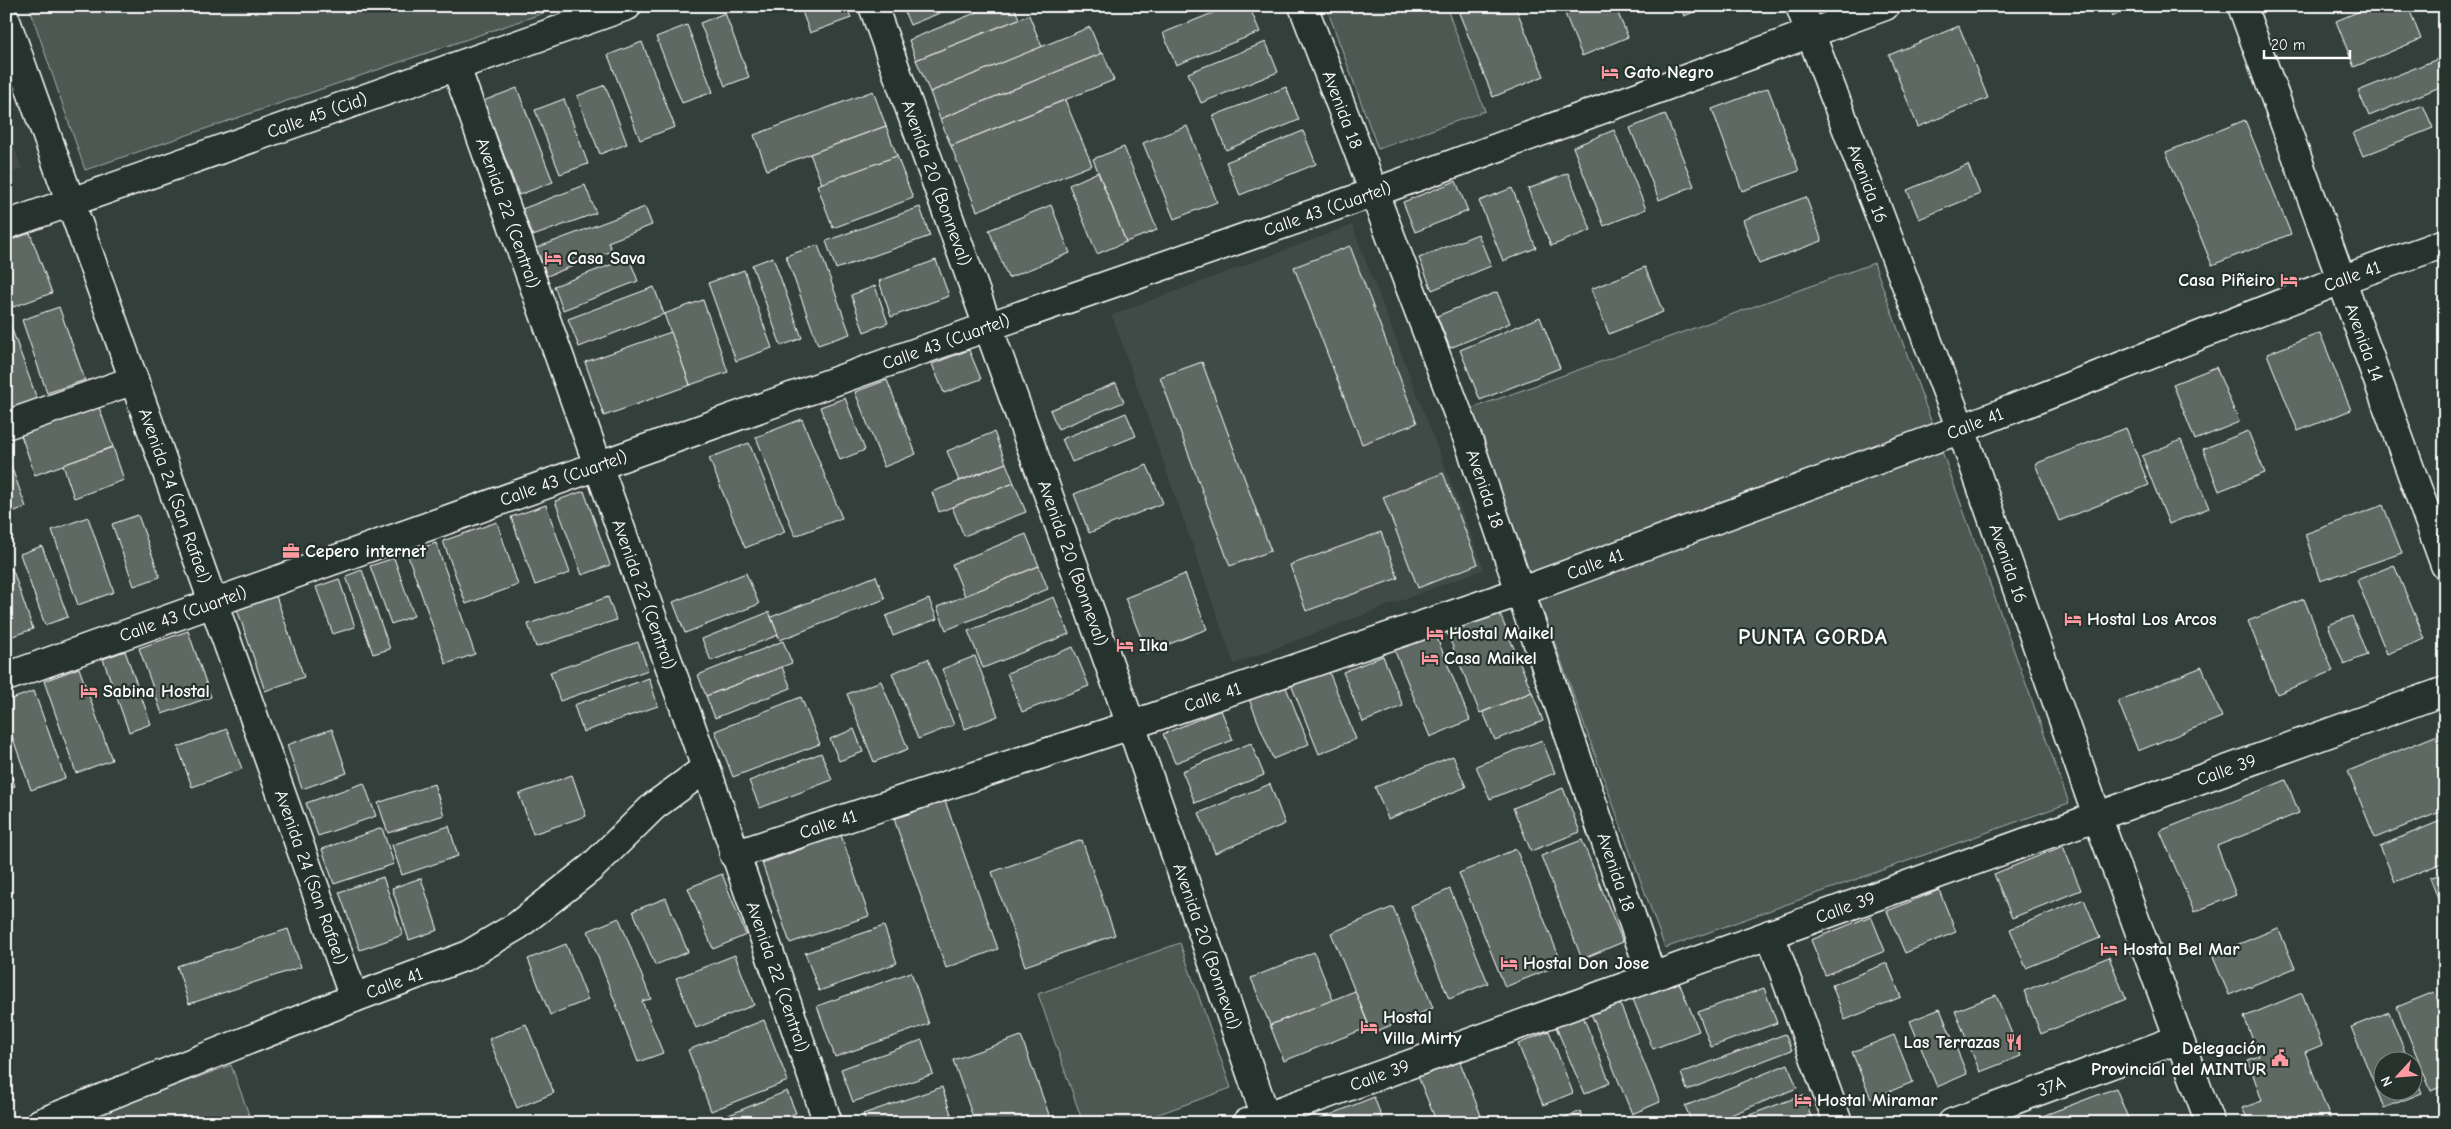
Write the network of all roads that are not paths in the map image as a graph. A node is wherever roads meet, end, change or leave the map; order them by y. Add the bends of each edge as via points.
1 (627, 6) edge
2 (873, 6) edge
3 (1303, 6) edge
4 (1800, 6) edge
5 (1885, 6) edge
6 (2242, 6) edge
7 (6, 21) edge
8 (1810, 33) junction
9 (456, 67) junction
10 (1373, 193) junction
11 (70, 203) junction
12 (6, 225) edge
13 (2445, 243) edge
14 (2342, 280) junction
15 (987, 327) junction
16 (134, 380) junction
17 (6, 425) edge
18 (1961, 429) junction
19 (597, 466) junction
20 (2445, 565) edge
21 (1522, 591) junction
22 (212, 604) junction
23 (6, 677) edge
24 (2445, 691) edge
25 (1131, 725) junction
26 (706, 768) junction
27 (2097, 816) junction
28 (734, 855) junction
29 (1770, 934) junction
30 (1652, 977) junction
31 (354, 998) junction
32 (2179, 1039) junction
33 (1260, 1120) edge
34 (40, 1123) edge
35 (828, 1123) edge
36 (1838, 1123) edge
37 (1952, 1123) edge
38 (2210, 1123) edge

1 - 9 street, Calle 45 (Cid)
2 - 15 street, Avenida 20 (Bonneval)
3 - 10 street, Avenida 18
4 - 8 street, Avenida 16
5 - 8 street, Calle 43 (Cuartel)
6 - 14 street, Avenida 14
7 - 11 street, Avenida 24 (San Rafael)
8 - 10 street, Calle 43 (Cuartel)
8 - 18 street, Avenida 16
9 - 11 street, Calle 45 (Cid)
9 - 19 street, Avenida 22 (Central)
10 - 15 street, Calle 43 (Cuartel)
10 - 21 street, Avenida 18
11 - 12 street, Calle 45 (Cid)
11 - 16 street, Avenida 24 (San Rafael)
13 - 14 street, Calle 41
14 - 18 street, Calle 41
14 - 20 street, Avenida 14
15 - 19 street, Calle 43 (Cuartel)
15 - 25 street, Avenida 20 (Bonneval)
16 - 17 street
16 - 22 street, Avenida 24 (San Rafael)
18 - 21 street, Calle 41
18 - 27 street, Avenida 16
19 - 22 street, Calle 43 (Cuartel)
19 - 26 street, Avenida 22 (Central)
21 - 25 street, Calle 41
21 - 30 street, Avenida 18
22 - 23 street, Calle 43 (Cuartel)
22 - 31 street, Avenida 24 (San Rafael)
24 - 27 street, Calle 39
25 - 28 street, Calle 41
25 - 33 street, Avenida 20 (Bonneval)
26 - 28 street, Avenida 22 (Central)
26 - 31 street, Calle 41 via 654,806 592,867 517,926 466,956
27 - 29 street, Calle 39
27 - 32 street, Avenida 16
28 - 35 street, Avenida 22 (Central)
29 - 30 street, Calle 39
29 - 36 street
30 - 33 street, Calle 39
31 - 34 street, Calle 41
32 - 37 street, 37A
32 - 38 street, Avenida 16

